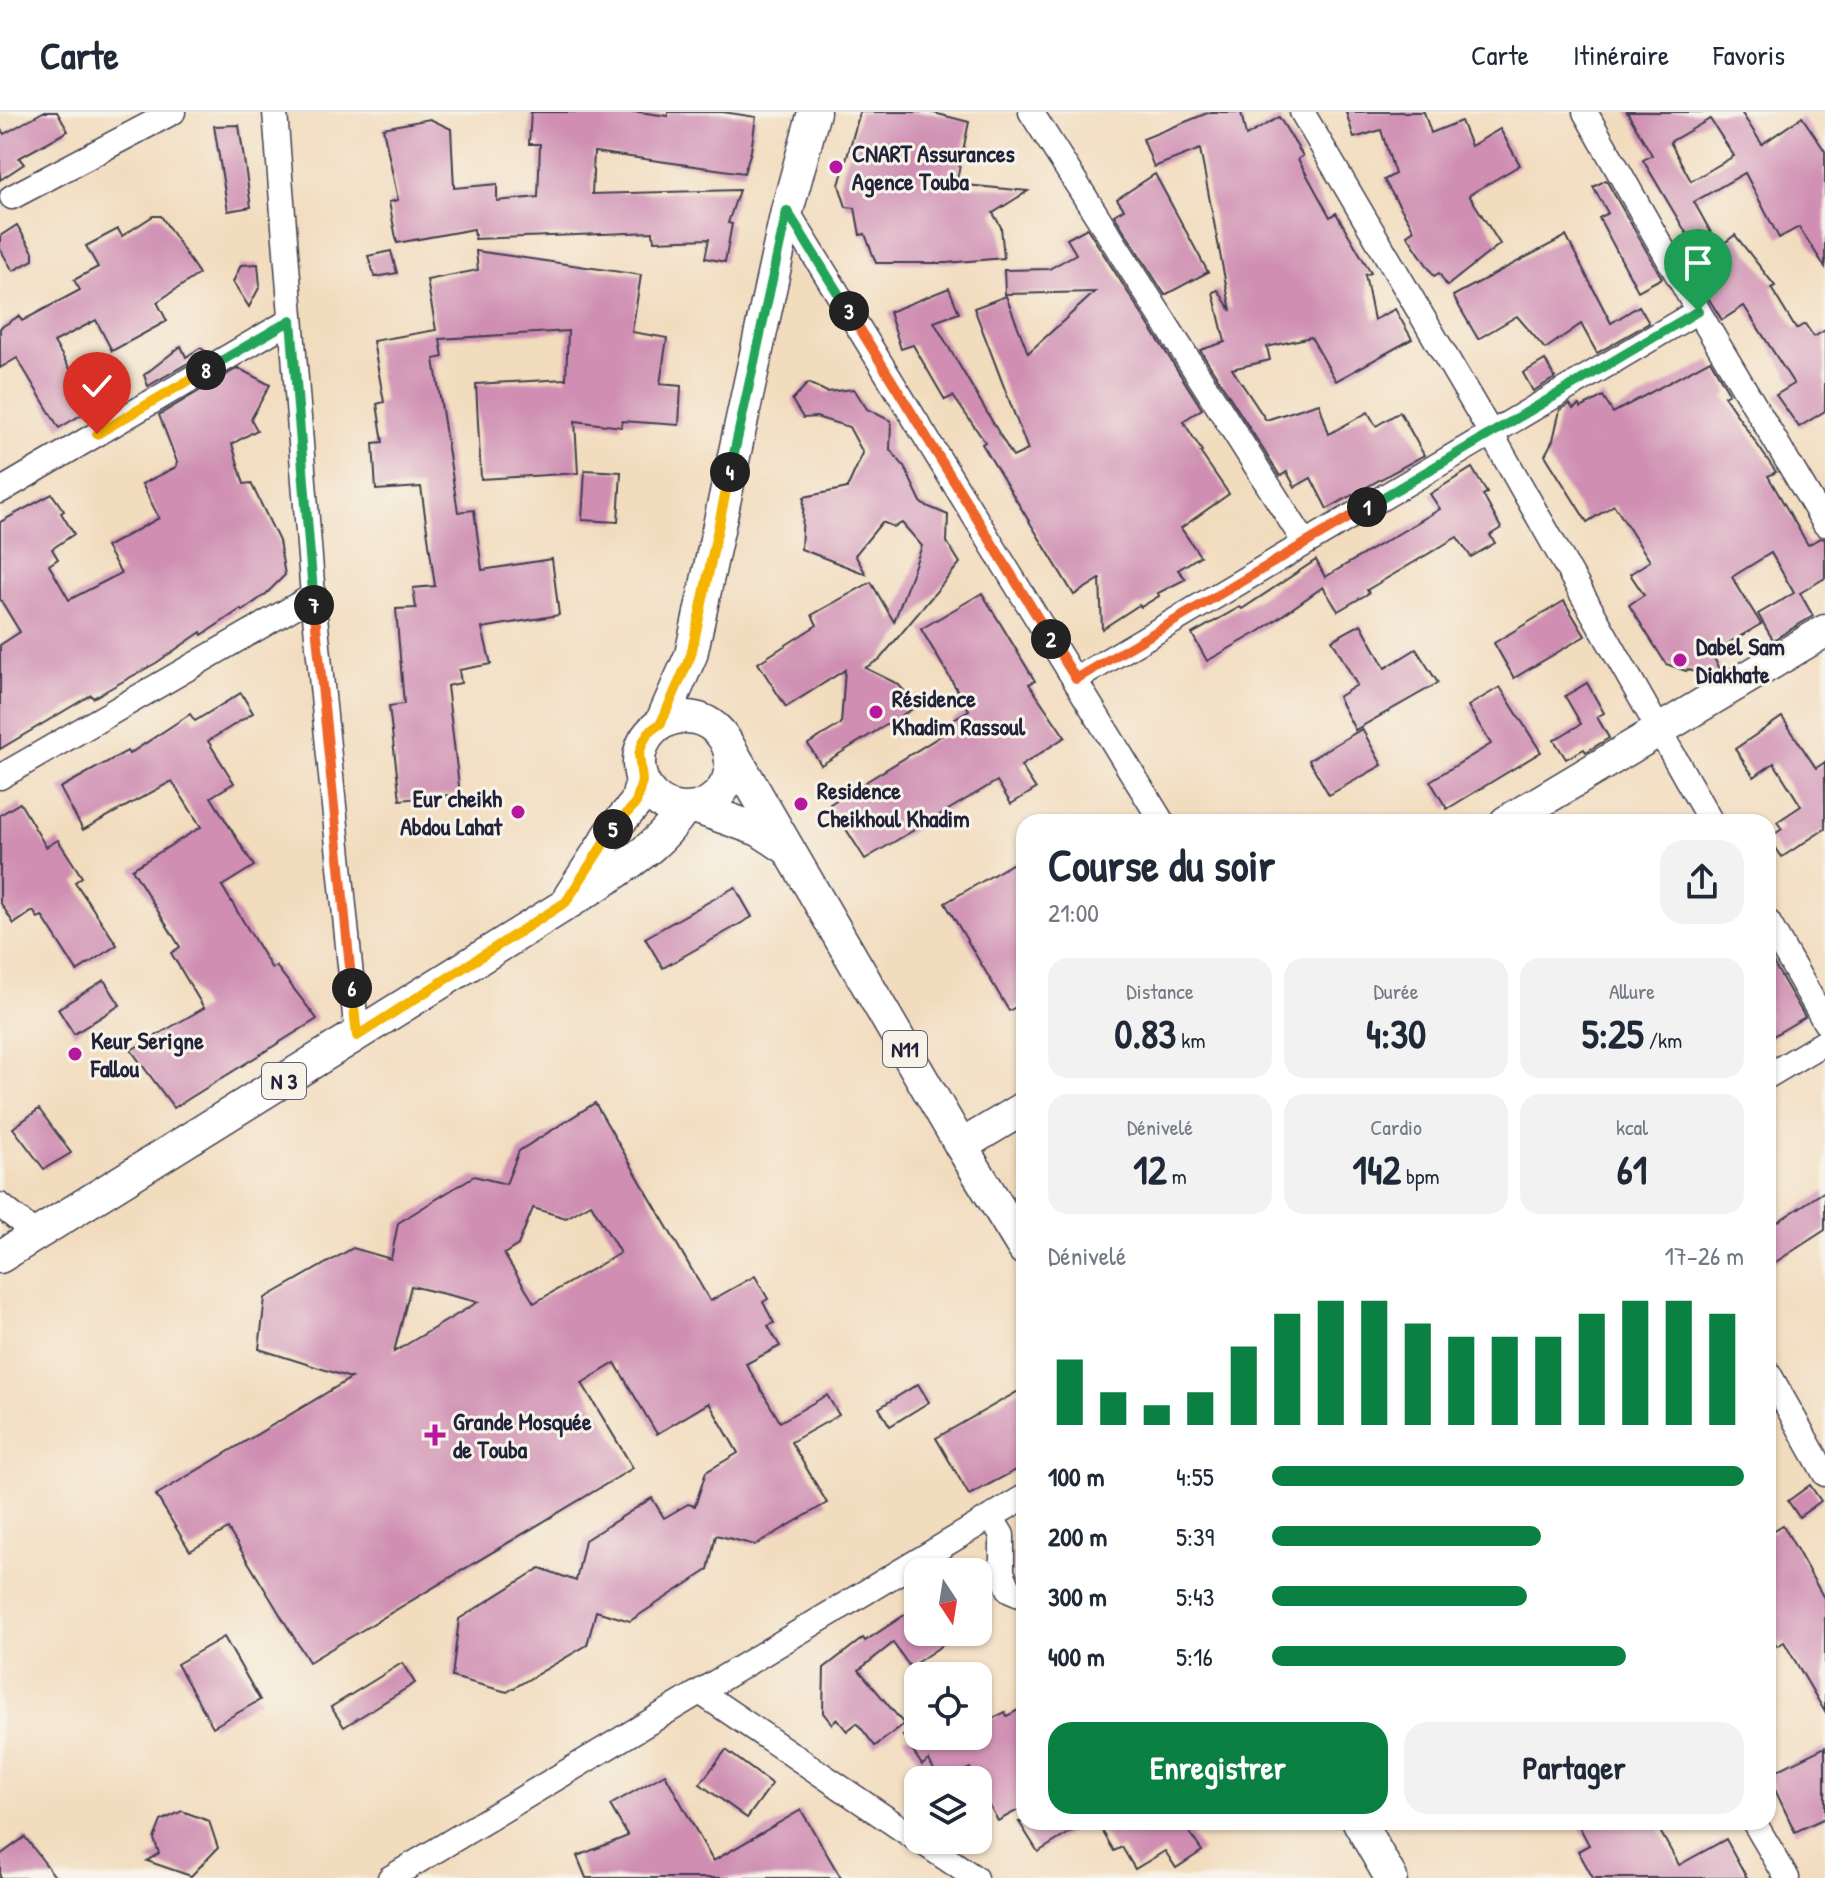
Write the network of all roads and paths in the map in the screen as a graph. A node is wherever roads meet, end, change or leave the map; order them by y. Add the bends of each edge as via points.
1 (173, 112) edge
2 (275, 112) edge
3 (814, 112) edge
4 (1031, 112) edge
5 (1302, 112) edge
6 (1585, 112) edge
7 (12, 197) dead end
8 (787, 211) junction
9 (1698, 311) junction
10 (291, 320) junction
11 (1492, 435) junction
12 (0, 491) edge
13 (1825, 524) edge
14 (1305, 543) junction
15 (313, 596) junction
16 (1825, 631) edge
17 (691, 655) junction
18 (1076, 679) junction
19 (699, 718) junction
20 (661, 723) junction
21 (1659, 730) junction
22 (728, 745) junction
23 (0, 777) edge
24 (642, 781) junction
25 (690, 809) junction
26 (1157, 814) edge
27 (1519, 814) edge
28 (1706, 814) edge
29 (788, 849) junction
30 (566, 902) junction
31 (1776, 936) edge
32 (1825, 1022) edge
33 (357, 1036) junction
34 (1825, 1042) edge
35 (1776, 1071) edge
36 (1016, 1113) edge
37 (961, 1146) junction
38 (0, 1205) edge
39 (37, 1235) junction
40 (1016, 1236) edge
41 (0, 1257) edge
42 (1776, 1386) edge
43 (1825, 1474) edge
44 (1016, 1502) edge
45 (991, 1517) junction
46 (1016, 1594) edge
47 (700, 1692) junction
48 (904, 1830) edge
49 (1364, 1830) edge
50 (1759, 1830) edge
51 (939, 1854) edge
52 (403, 1875) edge
53 (975, 1878) edge
54 (1391, 1878) edge
55 (1787, 1878) edge

1 - 7 street
2 - 10 street
3 - 8 main road
4 - 14 street
5 - 11 street
6 - 9 street
8 - 17 main road
8 - 18 street
9 - 11 street
9 - 13 street
10 - 12 street
10 - 15 street
11 - 14 street
11 - 21 street
14 - 18 street
15 - 23 street
15 - 33 street
16 - 21 main road
17 - 19 main road
17 - 20 main road
18 - 26 street
19 - 20 main road
19 - 22 main road via 712,724
20 - 24 main road via 649,732 639,754
21 - 27 main road
21 - 28 street
22 - 25 main road via 727,783 719,794
22 - 29 main road
24 - 25 main road via 658,801
24 - 30 main road, N 3 via 636,803
25 - 29 main road via 759,830
25 - 30 main road, N 3 via 650,850
29 - 37 main road, N11
30 - 33 main road, N 3
31 - 32 street
33 - 39 main road, N 3
34 - 35 street
36 - 37 main road
37 - 40 main road, N11
38 - 39 street
39 - 41 main road, N 3
42 - 43 street
44 - 45 street
45 - 46 street via 1002,1535 1002,1572
45 - 47 street
47 - 48 street
47 - 52 street
49 - 54 main road
50 - 55 street
51 - 53 street

